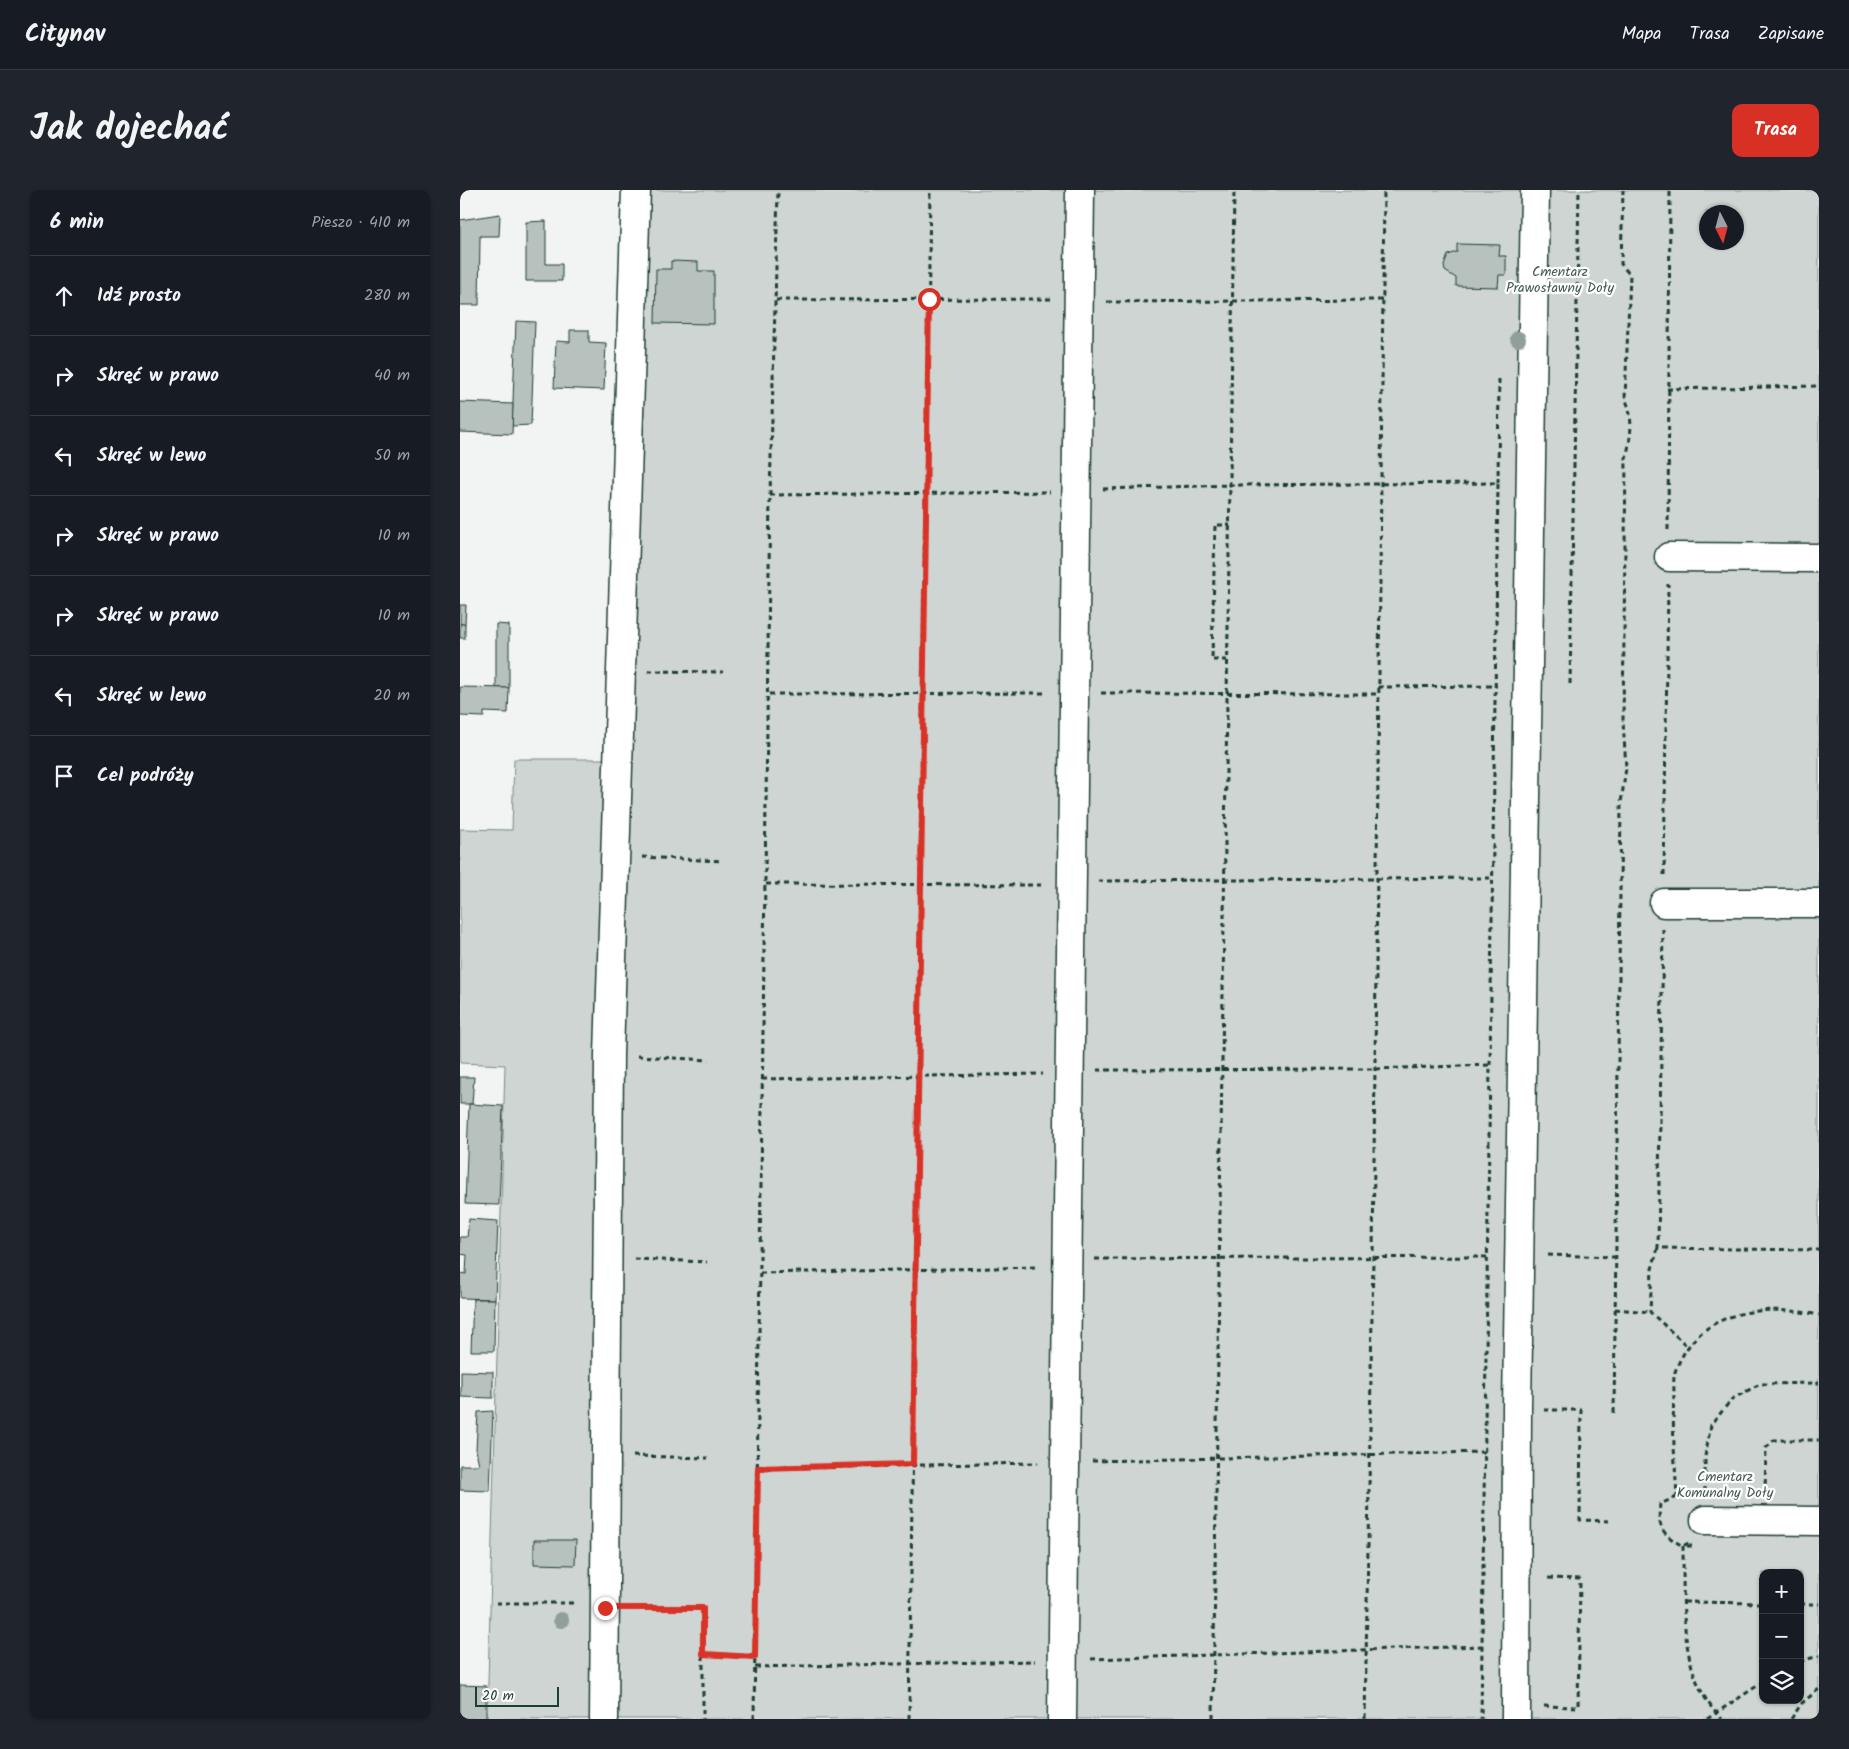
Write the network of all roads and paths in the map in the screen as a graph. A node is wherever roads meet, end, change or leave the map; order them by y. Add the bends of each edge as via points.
1 (636, 190) edge
2 (778, 190) edge
3 (930, 190) edge
4 (1080, 190) edge
5 (1234, 190) edge
6 (1384, 190) edge
7 (1535, 190) edge
8 (1579, 190) edge
9 (1623, 190) edge
10 (1670, 190) edge
11 (1500, 375) dead end
12 (1819, 386) edge
13 (1668, 389) junction
14 (1498, 483) junction
15 (1231, 485) junction
16 (1380, 485) junction
17 (1076, 490) junction
18 (770, 495) junction
19 (926, 495) junction
20 (1230, 525) junction
21 (1669, 557) junction
22 (1819, 558) edge
23 (1228, 660) junction
24 (620, 671) junction
25 (723, 672) dead end
26 (1570, 684) dead end
27 (1496, 686) junction
28 (1378, 687) junction
29 (614, 855) junction
30 (722, 861) dead end
31 (1376, 878) junction
32 (1492, 878) junction
33 (1225, 880) junction
34 (1072, 883) junction
35 (766, 884) junction
36 (920, 884) junction
37 (1664, 903) junction
38 (1819, 903) edge
39 (609, 1055) junction
40 (708, 1060) dead end
41 (1491, 1065) junction
42 (1222, 1068) junction
43 (1374, 1069) junction
44 (1070, 1071) junction
45 (917, 1077) junction
46 (762, 1079) junction
47 (1658, 1248) junction
48 (1819, 1250) edge
49 (1520, 1255) junction
50 (1488, 1257) junction
51 (1615, 1257) junction
52 (606, 1258) junction
53 (1373, 1258) junction
54 (1220, 1259) junction
55 (707, 1262) dead end
56 (1068, 1263) junction
57 (916, 1269) junction
58 (760, 1272) junction
59 (1615, 1309) junction
60 (1650, 1312) junction
61 (1819, 1315) edge
62 (1688, 1347) junction
63 (1819, 1382) edge
64 (1526, 1409) junction
65 (1614, 1413) dead end
66 (1819, 1440) edge
67 (1484, 1452) junction
68 (605, 1455) junction
69 (1368, 1456) junction
70 (1215, 1457) junction
71 (708, 1458) dead end
72 (1066, 1462) junction
73 (913, 1464) junction
74 (758, 1468) junction
75 (1677, 1497) junction
76 (1765, 1497) dead end
77 (1705, 1509) junction
78 (1610, 1521) dead end
79 (1819, 1521) edge
80 (1683, 1546) junction
81 (1541, 1578) dead end
82 (1684, 1602) junction
83 (496, 1603) dead end
84 (1759, 1603) edge
85 (1804, 1604) edge
86 (1819, 1604) edge
87 (605, 1606) junction
88 (1482, 1646) junction
89 (1365, 1651) junction
90 (703, 1654) junction
91 (1214, 1654) junction
92 (1819, 1656) edge
93 (755, 1657) junction
94 (1804, 1660) edge
95 (1063, 1661) junction
96 (910, 1663) junction
97 (755, 1667) junction
98 (1759, 1685) edge
99 (1819, 1689) edge
100 (1527, 1713) edge
101 (1716, 1713) junction
102 (604, 1719) edge
103 (703, 1719) edge
104 (754, 1719) edge
105 (909, 1719) edge
106 (1062, 1719) edge
107 (1213, 1719) edge
108 (1365, 1719) edge
109 (1481, 1719) edge
110 (1707, 1719) edge
111 (1722, 1719) edge
112 (1791, 1719) edge

1 - 24 street
2 - 18 path
3 - 19 path
4 - 17 street
5 - 15 path
6 - 16 path
7 - 49 street
8 - 26 path
9 - 51 path via 1621,264 1630,275 1625,398 1630,409 1630,440 1626,458 1623,721 1626,768 1622,803
10 - 13 path
11 - 14 path
12 - 13 path
13 - 21 path
14 - 16 path
14 - 27 path
15 - 16 path
15 - 17 path
15 - 20 path
16 - 28 path
17 - 19 path
17 - 34 street
18 - 19 path
18 - 35 path
19 - 36 path
20 - 23 path
20 - 23 path via 1214,525 1212,660
21 - 22 street
21 - 37 path
23 - 33 path
24 - 25 path
24 - 29 street
27 - 28 path
27 - 32 path
28 - 31 path
29 - 30 path
29 - 39 street
31 - 32 path
31 - 33 path
31 - 43 path
32 - 41 path
33 - 34 path
33 - 42 path
34 - 36 path
34 - 44 street
35 - 36 path
35 - 46 path
36 - 45 path
37 - 38 street
37 - 47 path
39 - 40 path
39 - 52 street
41 - 43 path
41 - 50 path
42 - 43 path
42 - 44 path
42 - 54 path
43 - 53 path
44 - 45 path
44 - 56 street
45 - 46 path
45 - 57 path
46 - 58 path
47 - 48 path
47 - 60 path via 1652,1269
49 - 51 path
49 - 64 street
50 - 53 path
50 - 67 path
51 - 59 path
52 - 55 path
52 - 68 street
53 - 54 path
53 - 69 path
54 - 56 path via 1087,1259
54 - 70 path
56 - 57 path
56 - 72 street
57 - 58 path
57 - 73 path
58 - 74 path
59 - 60 path
59 - 65 path
60 - 62 path
61 - 62 path via 1790,1309 1749,1310 1713,1323
62 - 75 path via 1675,1373 1673,1406
63 - 77 path via 1760,1384 1732,1399 1712,1425 1705,1456
64 - 78 path via 1581,1410 1580,1520
64 - 100 street
66 - 76 path via 1774,1440 1766,1448
67 - 69 path
67 - 88 path
68 - 71 path
68 - 87 street
69 - 70 path
69 - 89 path
70 - 72 path
70 - 91 path
72 - 73 path
72 - 95 street
73 - 74 path
73 - 96 path
74 - 93 path
75 - 77 path
75 - 80 path via 1660,1504 1659,1518 1666,1536
77 - 79 street
77 - 80 path via 1700,1537
80 - 82 path
81 - 100 path via 1580,1579 1578,1707
82 - 84 path
82 - 101 path via 1684,1627 1690,1656 1700,1686
83 - 87 path
85 - 86 path
87 - 90 path via 703,1608
87 - 102 street
88 - 89 path
88 - 109 path
89 - 91 path
89 - 108 path
90 - 93 path
90 - 103 path
91 - 95 path
91 - 107 path
92 - 94 path
93 - 97 path
95 - 96 path
95 - 106 street
96 - 97 path
96 - 105 path
97 - 104 path
98 - 101 path
99 - 112 path
101 - 110 path
101 - 111 path

